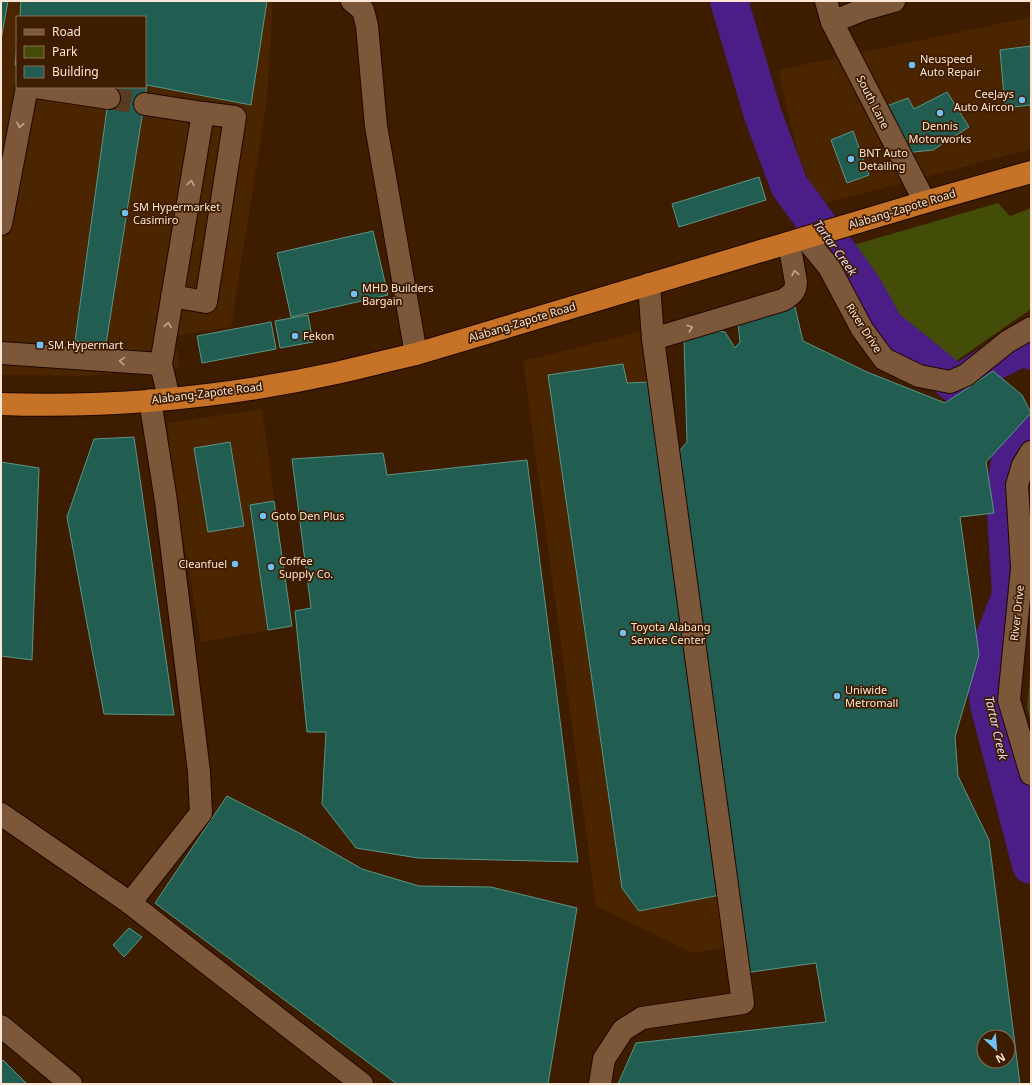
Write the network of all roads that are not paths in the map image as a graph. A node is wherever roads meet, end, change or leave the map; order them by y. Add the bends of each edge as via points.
1 (826, 1) edge
2 (894, 1) edge
3 (359, 4) edge
4 (832, 22) junction
5 (27, 88) edge
6 (43, 88) edge
7 (109, 98) tunnel mouth
8 (145, 104) tunnel mouth
9 (203, 113) junction
10 (1031, 172) edge
11 (925, 202) junction
12 (1, 224) edge
13 (802, 239) junction
14 (649, 284) junction
15 (172, 296) junction
16 (1031, 328) edge
17 (653, 339) junction
18 (1, 353) edge
19 (416, 354) junction
20 (161, 364) junction
21 (160, 400) junction
22 (1, 404) edge
23 (1031, 452) edge
24 (1031, 774) edge
25 (1, 814) edge
26 (130, 903) junction
27 (1, 1026) edge
28 (71, 1084) edge
29 (362, 1084) edge
30 (600, 1084) edge

1 - 4 street, South Lane
2 - 4 street
3 - 19 street via 367,26 376,126
4 - 11 street, South Lane
5 -> 12 street
6 - 7 street
8 - 9 street
15 -> 9 street
9 - 15 street via 235,117 206,302
10 - 11 highway, Alabang-Zapote Road
11 - 13 highway, Alabang-Zapote Road
13 - 14 highway, Alabang-Zapote Road
13 - 16 street, River Drive via 829,267 862,329 884,359 919,376 950,382 966,374 1007,342
17 -> 13 street via 783,300 793,294
14 - 17 street
14 - 19 highway, Alabang-Zapote Road
20 -> 15 street
17 - 30 street via 743,1003 642,1018 623,1030 604,1059
20 -> 18 street
19 - 21 highway, Alabang-Zapote Road via 335,373 241,390
20 - 21 street
21 - 22 highway, Alabang-Zapote Road via 86,405
21 - 26 street via 166,501 199,772 200,813
23 - 24 street, River Drive via 1023,465 1017,485 1022,568 1008,700
25 - 26 street
26 - 29 street
27 - 28 street

